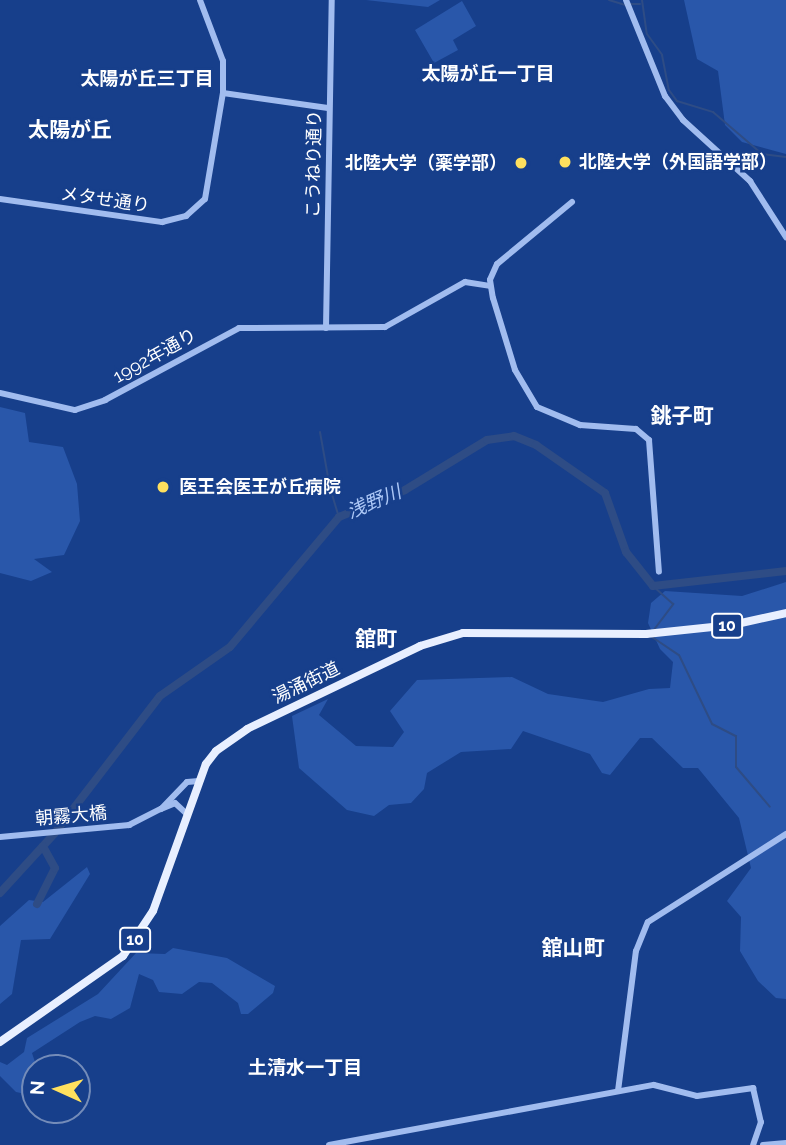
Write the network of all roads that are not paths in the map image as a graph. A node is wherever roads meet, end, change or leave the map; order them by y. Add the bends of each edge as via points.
1 (200, 0) edge
2 (332, 0) edge
3 (626, 0) edge
4 (223, 93) junction
5 (328, 108) junction
6 (0, 199) edge
7 (572, 202) dead end
8 (786, 237) edge
9 (490, 286) junction
10 (326, 328) junction
11 (0, 393) edge
12 (659, 572) dead end
13 (786, 613) edge
14 (199, 782) junction
15 (161, 809) junction
16 (187, 814) junction
17 (786, 834) edge
18 (0, 837) edge
19 (0, 1042) edge
20 (618, 1091) junction
21 (786, 1143) edge
22 (329, 1145) edge
23 (753, 1145) edge
24 (763, 1145) edge

1 - 4 street, メタせ通り via 223,61
2 - 5 street, こうねり通り
3 - 8 street via 666,96 683,120 750,181
4 - 5 street
4 - 6 street, メタせ通り via 205,199 186,216 162,222
5 - 10 street, こうねり通り
7 - 9 street via 497,264
9 - 10 street, 1992年通り via 465,282 385,327
9 - 12 street via 515,370 537,408 580,425 636,429 649,440
10 - 11 street, 1992年通り via 239,328 105,400 75,410
13 - 14 main road, 湯涌街道 / 10 via 646,634 490,631 444,637 247,729 216,751
14 - 15 street via 187,782
14 - 16 main road, 湯涌街道 / 10
15 - 16 street via 175,803
15 - 18 street, 朝霧大橋 via 129,825
16 - 19 main road, 湯涌街道 / 10 via 153,911 123,956
17 - 20 street via 653,916 643,930 636,951
20 - 22 street
20 - 23 street via 654,1085 697,1096 753,1088 761,1122
21 - 24 street

